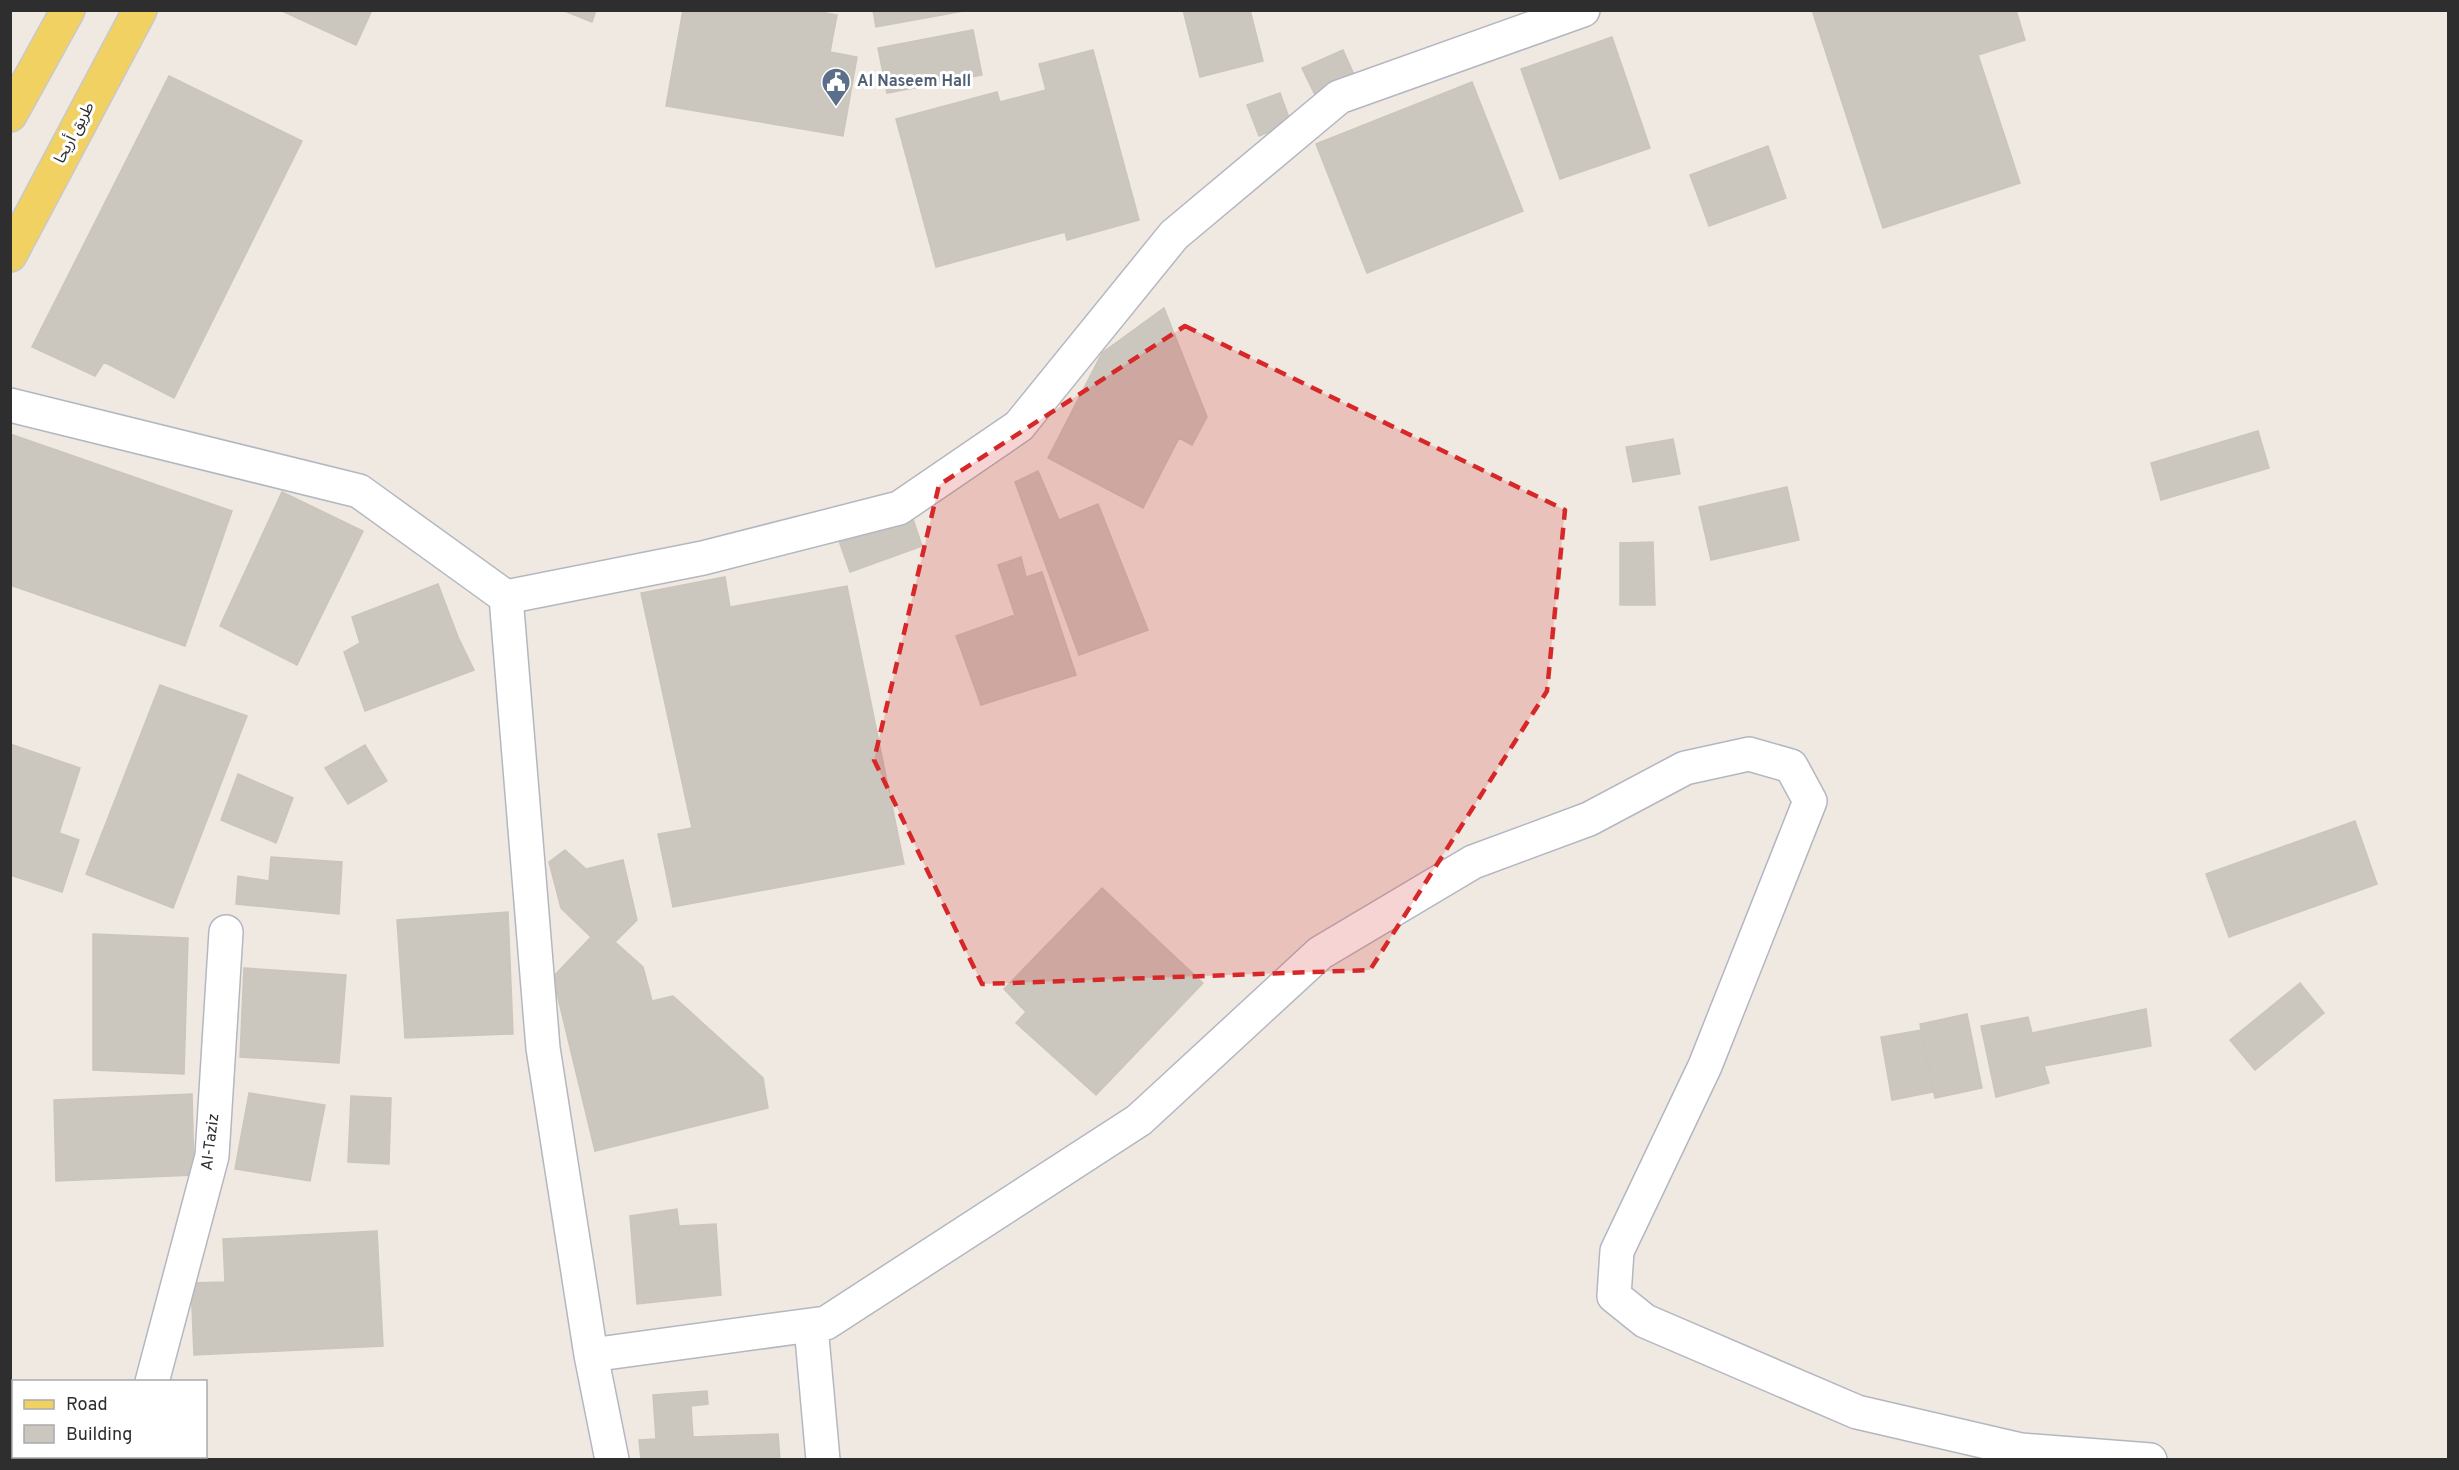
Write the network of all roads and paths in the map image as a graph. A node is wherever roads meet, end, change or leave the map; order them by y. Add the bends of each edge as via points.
1 (68, 10) edge
2 (140, 10) edge
3 (1583, 10) edge
4 (10, 115) edge
5 (10, 255) edge
6 (10, 405) edge
7 (506, 597) junction
8 (226, 932) dead end
9 (811, 1326) junction
10 (591, 1355) junction
11 (153, 1380) edge
12 (612, 1460) edge
13 (823, 1460) edge
14 (2150, 1460) edge

1 - 4 main road
2 - 5 main road, طريق أريحا
3 - 7 street via 1339,97 1174,235 1019,426 899,507 703,558
6 - 7 street via 359,491
7 - 10 street via 543,1048
8 - 11 street, Al-Taziz via 212,1156
9 - 10 street
9 - 13 street
9 - 14 street via 826,1323 1139,1120 1320,953 1473,862 1589,819 1684,768 1749,754 1791,766 1810,801 1705,1066 1617,1251 1614,1296 1645,1321 1857,1412 2021,1450
10 - 12 street

